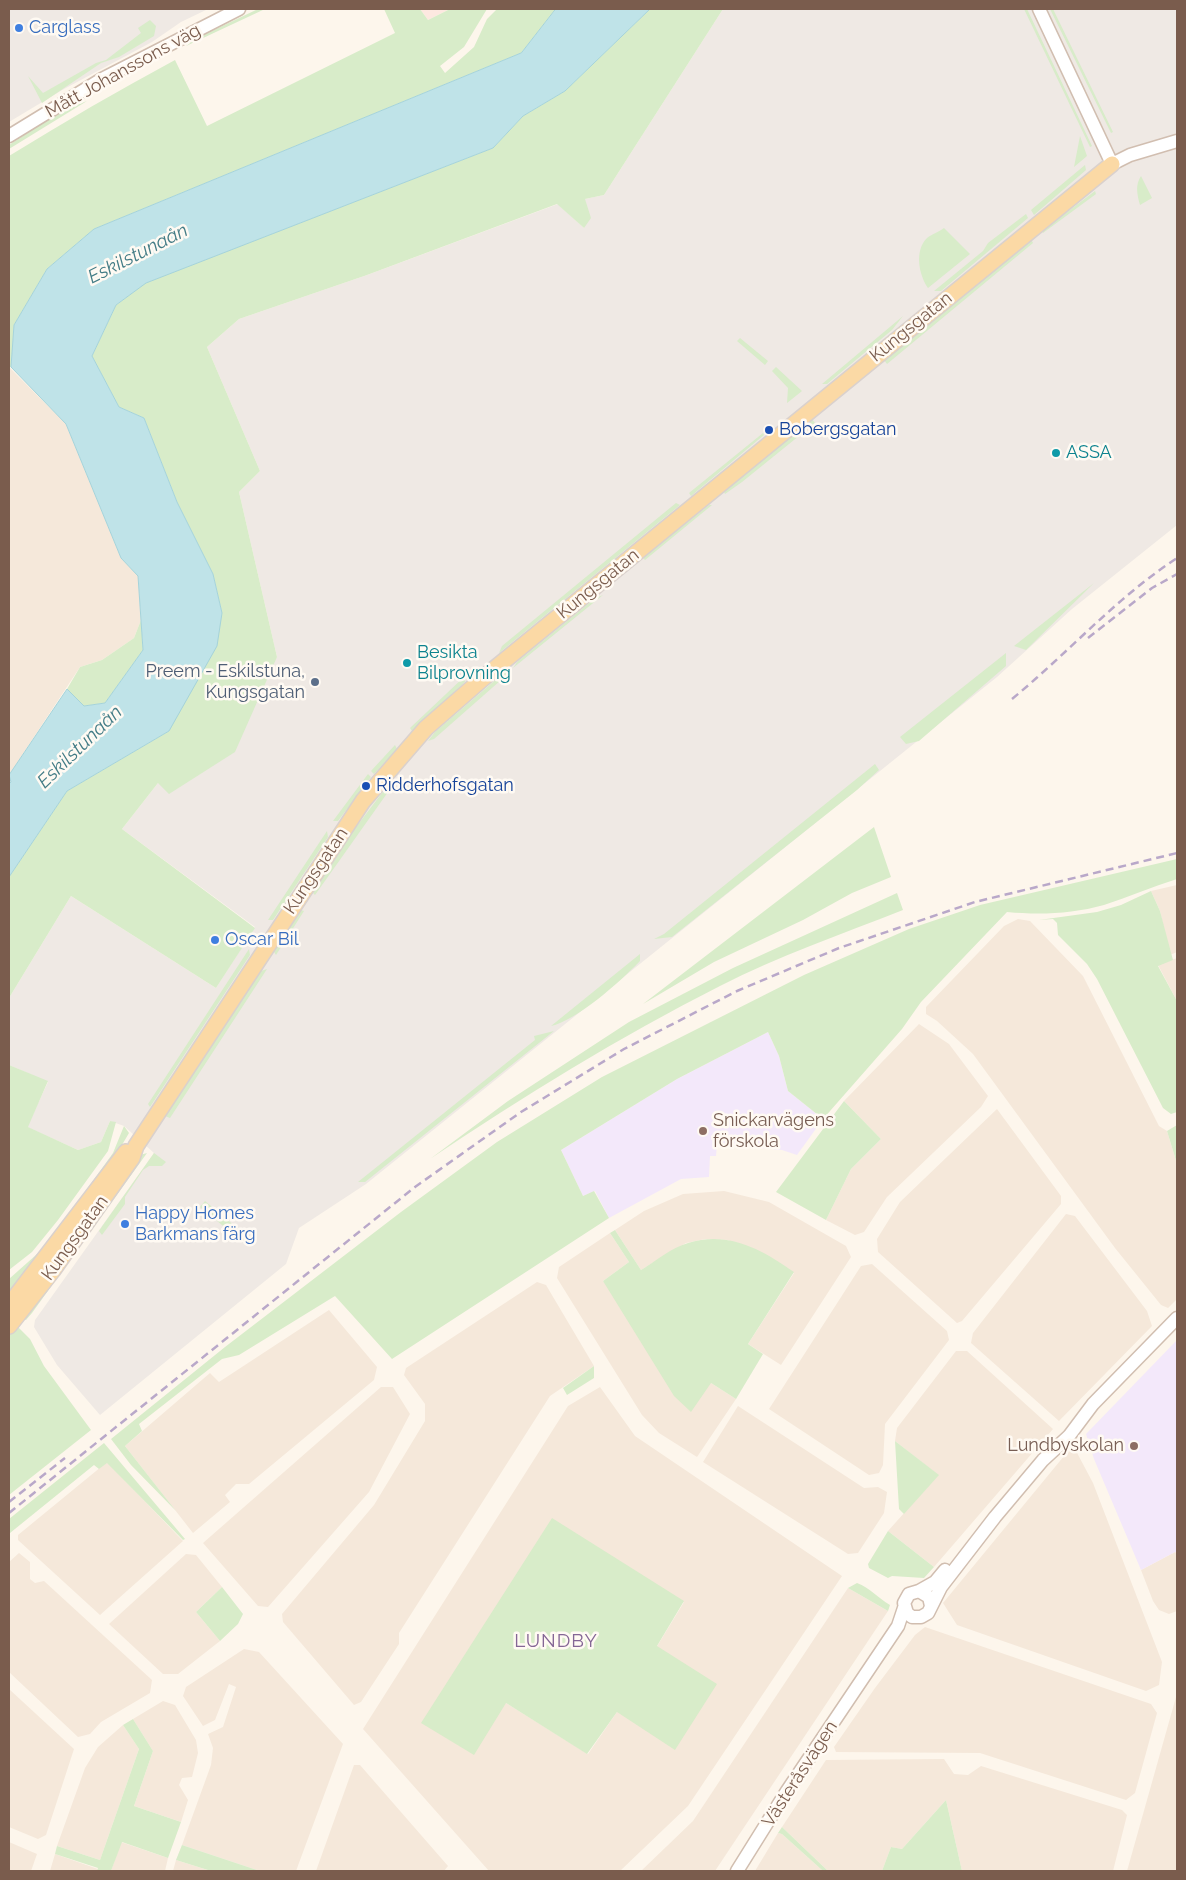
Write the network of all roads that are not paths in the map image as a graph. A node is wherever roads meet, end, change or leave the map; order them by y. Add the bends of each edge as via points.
1 (239, 9) edge
2 (1039, 9) edge
3 (9, 136) edge
4 (1177, 141) edge
5 (1112, 164) junction
6 (136, 1146) junction
7 (9, 1305) edge
8 (1177, 1318) edge
9 (9, 1326) edge
10 (995, 1517) junction
11 (919, 1591) junction
12 (931, 1606) junction
13 (904, 1608) junction
14 (919, 1618) junction
15 (864, 1678) junction
16 (737, 1871) edge

1 - 3 street, Mått Johanssons väg via 102,79
2 - 5 street
4 - 5 street, Kungsgatan
5 - 6 main road, Kungsgatan via 426,728 395,762 340,834
6 - 7 main road, Kungsgatan via 123,1153
6 - 9 main road, Kungsgatan via 132,1158 104,1198
8 - 10 street via 1093,1404
10 - 11 street via 935,1582
10 - 12 street via 941,1587
11 - 12 street via 928,1597
11 - 13 street via 906,1598
12 - 14 street via 928,1613
13 - 14 street via 909,1615
13 - 15 street, Västeråsvägen via 898,1626
14 - 15 street, Västeråsvägen
15 - 16 street, Västeråsvägen

